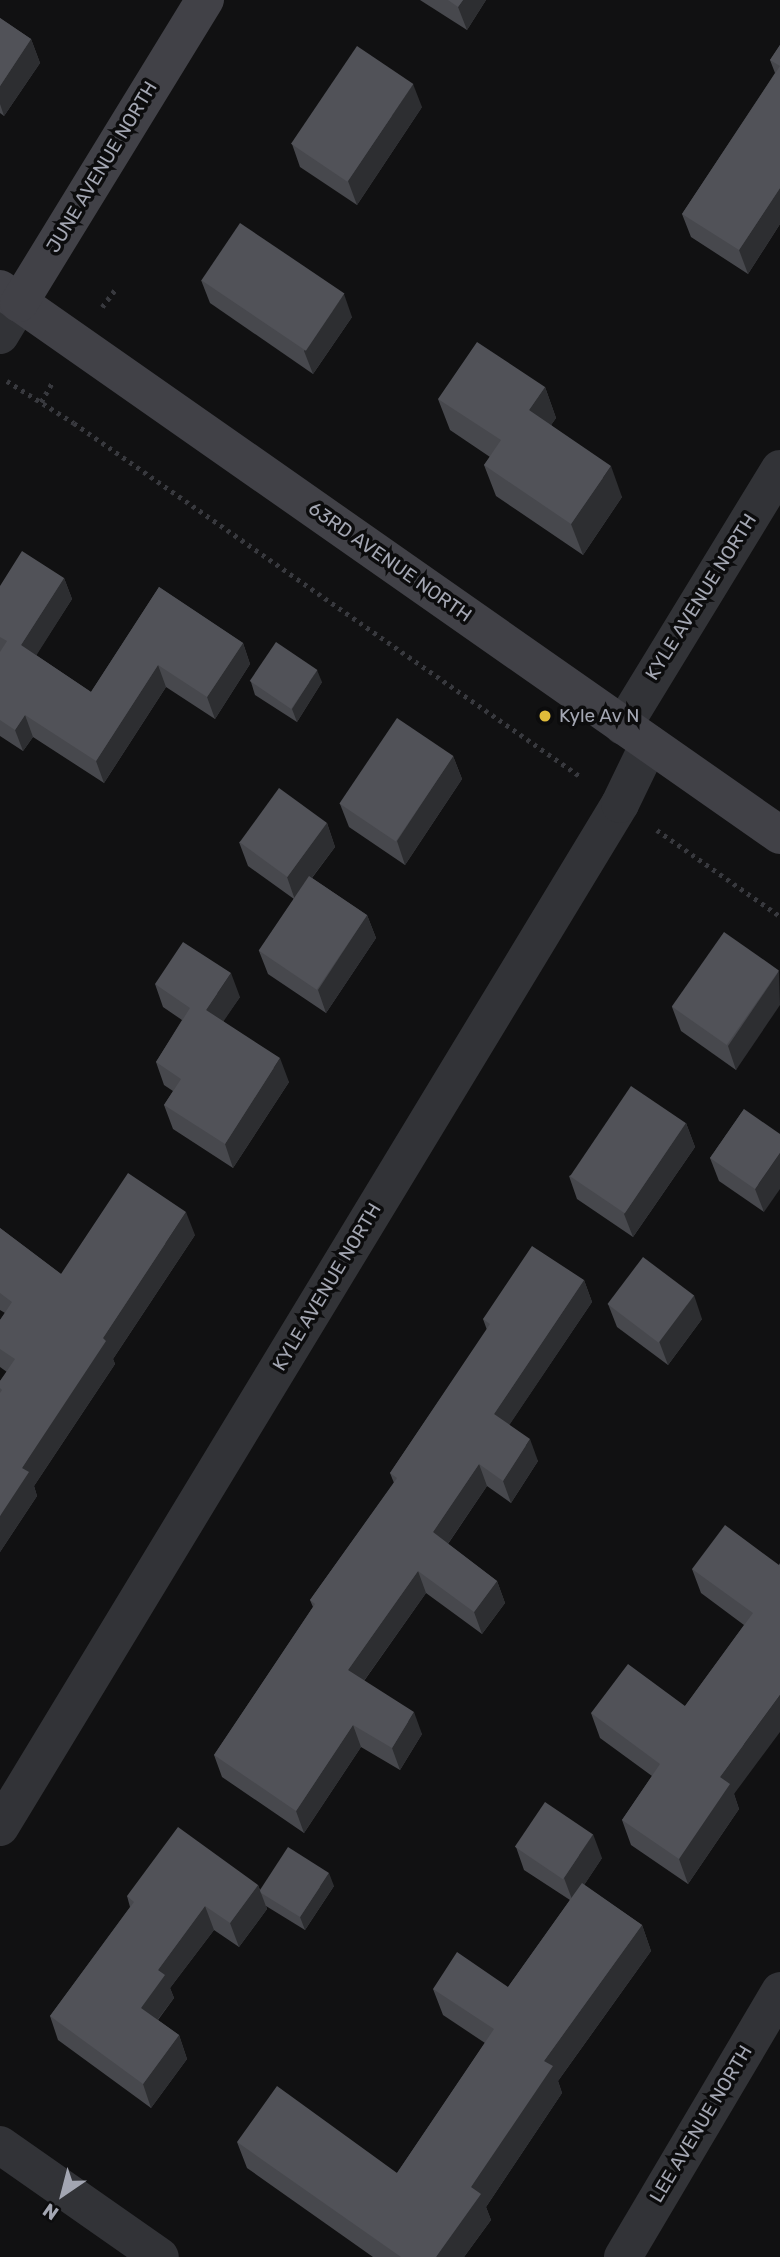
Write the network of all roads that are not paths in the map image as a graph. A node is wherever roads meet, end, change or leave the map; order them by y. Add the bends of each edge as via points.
1 (205, 0) edge
2 (10, 296) edge
3 (0, 335) edge
4 (780, 469) edge
5 (636, 735) junction
6 (780, 835) edge
7 (0, 1826) edge
8 (780, 1991) edge
9 (0, 2145) edge
10 (160, 2257) edge
11 (623, 2257) edge

1 - 2 street, JUNE AVENUE NORTH
2 - 3 street, JUNE AVENUE NORTH
2 - 5 street, 63RD AVENUE NORTH
4 - 5 street, KYLE AVENUE NORTH
5 - 6 street, 63RD AVENUE NORTH
5 - 7 street, KYLE AVENUE NORTH via 620,804
8 - 11 street, LEE AVENUE NORTH
9 - 10 street

